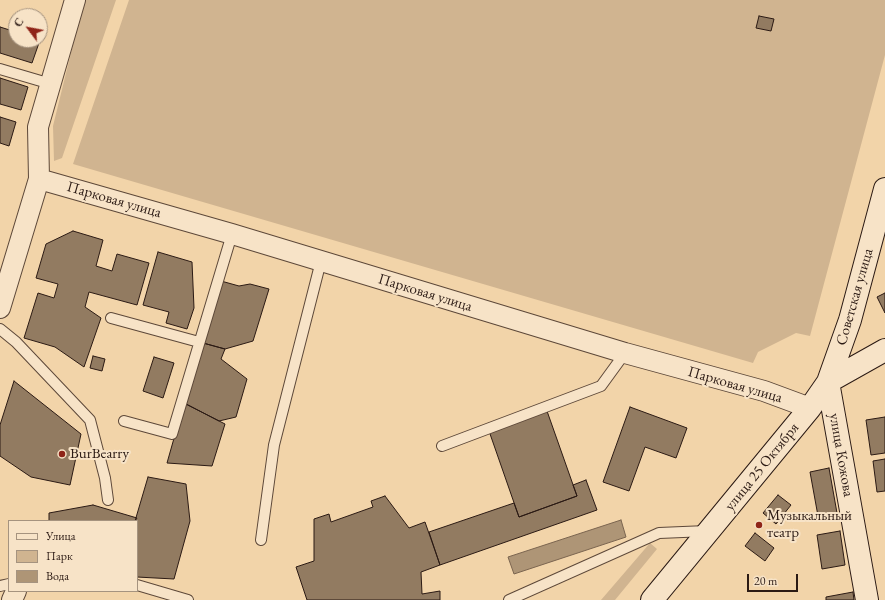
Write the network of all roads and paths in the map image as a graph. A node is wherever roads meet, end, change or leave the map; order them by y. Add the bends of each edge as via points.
1 (75, 0) edge
2 (0, 69) edge
3 (51, 84) junction
4 (39, 179) junction
5 (885, 189) edge
6 (232, 234) junction
7 (321, 261) junction
8 (0, 308) edge
9 (110, 318) dead end
10 (0, 329) edge
11 (199, 342) junction
12 (885, 350) edge
13 (625, 354) junction
14 (828, 382) junction
15 (810, 408) junction
16 (124, 421) dead end
17 (442, 446) dead end
18 (108, 500) dead end
19 (711, 531) junction
20 (261, 540) dead end
21 (138, 585) edge
22 (188, 600) edge
23 (509, 600) edge
24 (652, 600) edge
25 (867, 600) edge

1 - 3 street
2 - 3 lane
3 - 4 street via 38,127
4 - 6 street, Парковая улица
4 - 8 street
5 - 14 main road, Советская улица via 850,320
6 - 7 street, Парковая улица
6 - 11 lane
7 - 13 street, Парковая улица
7 - 20 lane via 274,445
9 - 11 lane
10 - 18 lane via 16,342 90,420
11 - 16 lane via 172,434
12 - 14 main road, улица 25 Октября
13 - 15 street, Парковая улица via 764,391
13 - 17 lane via 601,386
14 - 15 main road, улица 25 Октября
14 - 25 main road, улица Кожова
15 - 19 main road, улица 25 Октября
19 - 23 lane via 659,533
19 - 24 main road, улица 25 Октября
21 - 22 lane

